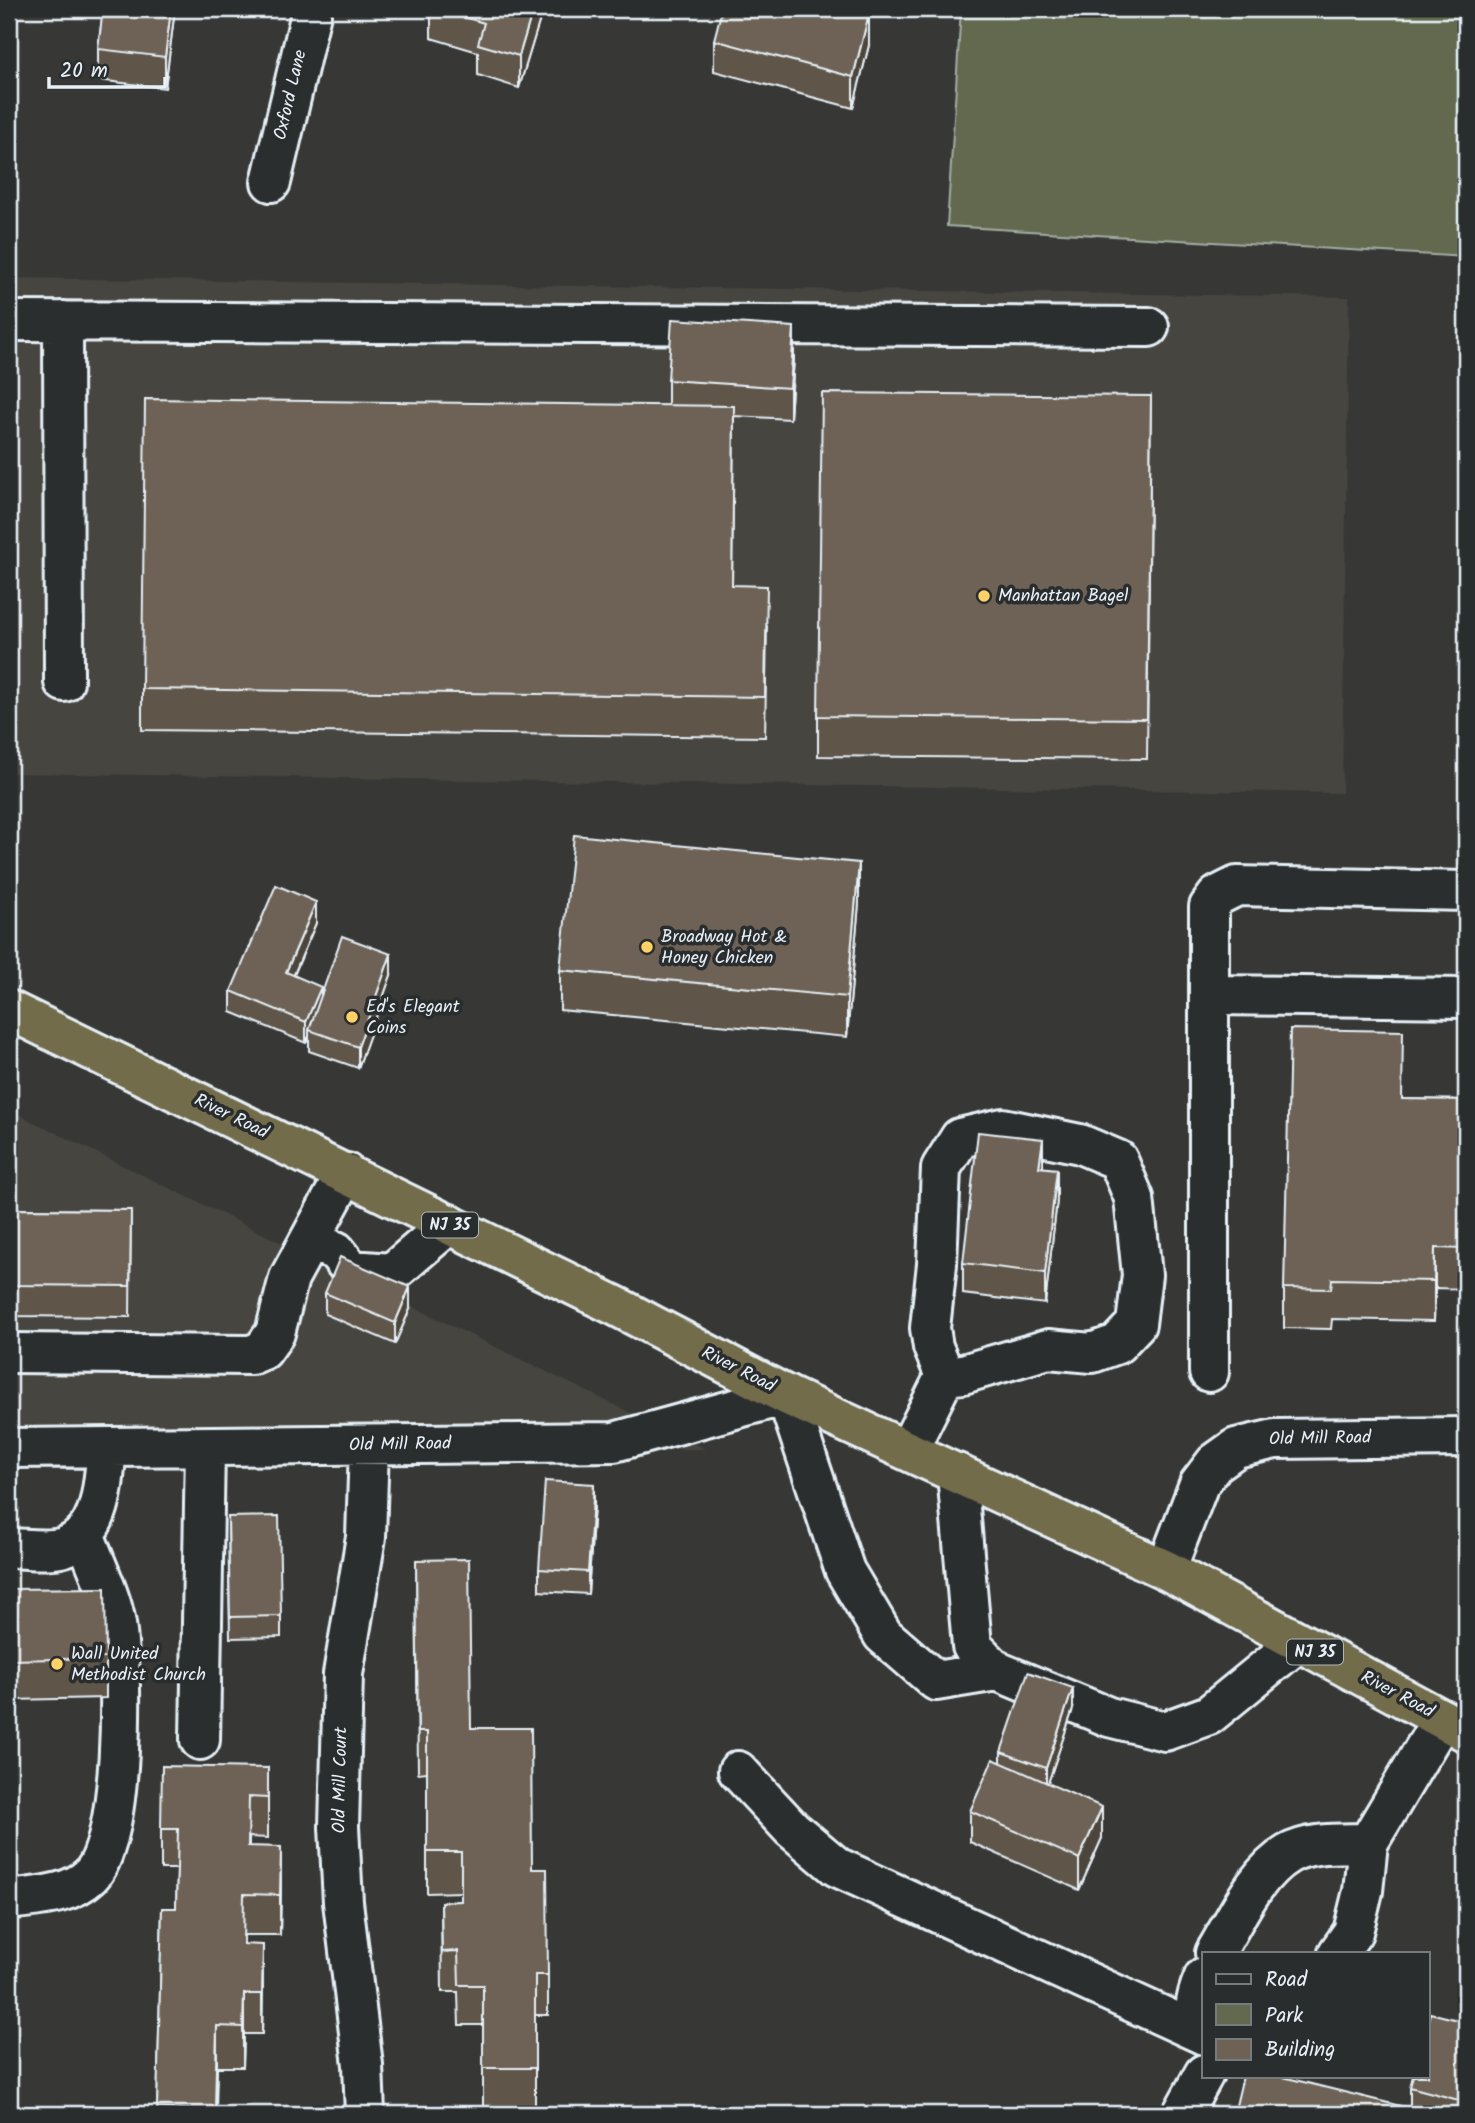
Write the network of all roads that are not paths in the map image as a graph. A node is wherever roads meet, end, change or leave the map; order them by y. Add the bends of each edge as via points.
1 (312, 9) edge
2 (271, 182) dead end
3 (9, 321) edge
4 (63, 321) junction
5 (1149, 327) dead end
6 (64, 682) dead end
7 (1466, 891) edge
8 (1209, 995) junction
9 (1466, 998) edge
10 (9, 1010) edge
11 (345, 1173) junction
12 (449, 1224) junction
13 (309, 1241) junction
14 (9, 1353) edge
15 (1209, 1372) dead end
16 (945, 1376) junction
17 (786, 1395) junction
18 (1466, 1437) edge
19 (369, 1446) junction
20 (107, 1447) junction
21 (205, 1447) junction
22 (9, 1448) edge
23 (908, 1450) junction
24 (957, 1473) junction
25 (84, 1533) junction
26 (9, 1548) edge
27 (1166, 1570) junction
28 (1297, 1643) junction
29 (997, 1671) junction
30 (1454, 1725) edge
31 (200, 1740) dead end
32 (738, 1771) dead end
33 (1368, 1843) junction
34 (9, 1900) edge
35 (1216, 1952) edge
36 (1339, 1952) edge
37 (1202, 1981) edge
38 (1202, 2032) edge
39 (1202, 2034) edge
40 (1202, 2078) edge
41 (365, 2114) edge
42 (1182, 2114) edge

1 - 2 street, Oxford Lane
3 - 4 street
4 - 5 street
4 - 6 street
7 - 8 street via 1237,886 1217,895 1209,907
8 - 9 street
8 - 15 street
10 - 11 highway, River Road / NJ 35
11 - 12 highway, River Road / NJ 35
11 - 13 street
12 - 13 street via 392,1273 351,1270 336,1251
12 - 17 highway, River Road / NJ 35
13 - 14 street via 289,1278 275,1333 263,1350 251,1355
16 - 16 street via 1048,1349 1092,1353 1117,1343 1136,1324 1142,1275 1134,1198 1118,1160 1080,1143 1003,1128 960,1138 941,1168 930,1328
16 - 23 street
17 - 19 street, Old Mill Road via 614,1442
17 - 23 highway, River Road / NJ 35
17 - 29 street via 845,1571 883,1635 936,1681
18 - 27 street, Old Mill Road via 1275,1439 1236,1448 1215,1463 1199,1484
19 - 21 street, Old Mill Road
19 - 41 street, Old Mill Court via 366,1537 343,1674 339,1828
20 - 21 street, Old Mill Road
20 - 22 street, Old Mill Road
20 - 25 street via 102,1498 90,1529
21 - 31 street
23 - 24 highway, River Road / NJ 35
24 - 27 highway, River Road / NJ 35
24 - 29 street via 972,1646
25 - 26 street via 63,1548
25 - 34 street via 116,1622 120,1676 111,1833 91,1876 59,1893
27 - 28 highway, River Road / NJ 35
28 - 29 street via 1209,1715 1165,1731 1109,1717
28 - 30 highway, River Road / NJ 35
30 - 33 street
32 - 39 street via 792,1829 837,1867
33 - 35 street via 1326,1844 1290,1853 1270,1869
33 - 36 street via 1353,1932
37 - 38 street via 1194,2016
40 - 42 street

